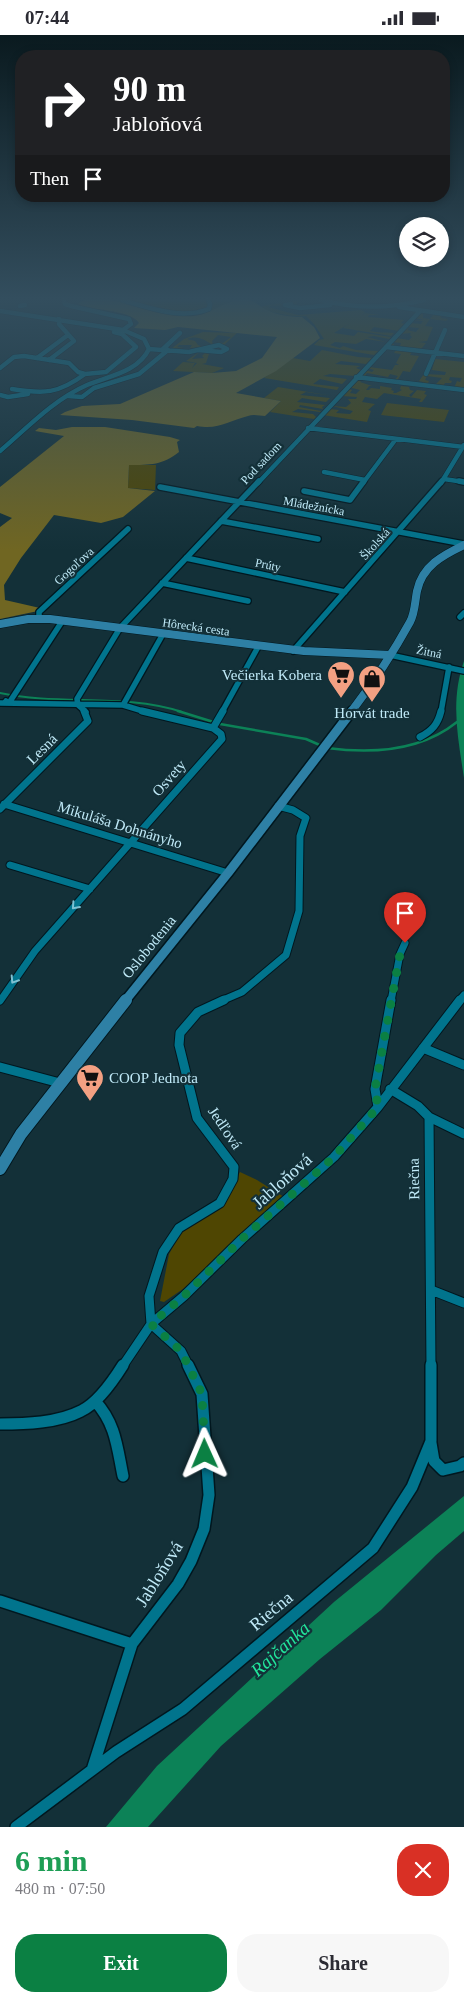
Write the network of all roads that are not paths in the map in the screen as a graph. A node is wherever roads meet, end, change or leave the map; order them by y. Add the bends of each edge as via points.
1 (72, 384) edge
2 (90, 384) edge
3 (108, 384) edge
4 (350, 384) edge
5 (411, 384) edge
6 (12, 389) dead end
7 (464, 390) edge
8 (38, 393) junction
9 (0, 395) edge
10 (68, 396) junction
11 (308, 428) junction
12 (396, 439) junction
13 (0, 443) edge
14 (8, 444) junction
15 (464, 446) edge
16 (0, 451) edge
17 (324, 472) dead end
18 (444, 479) junction
19 (365, 480) junction
20 (464, 482) edge
21 (160, 487) dead end
22 (304, 491) dead end
23 (238, 502) junction
24 (220, 521) junction
25 (128, 529) dead end
26 (399, 532) junction
27 (318, 539) dead end
28 (464, 544) edge
29 (186, 558) junction
30 (162, 583) junction
31 (345, 592) junction
32 (248, 601) dead end
33 (39, 619) junction
34 (63, 620) junction
35 (0, 624) edge
36 (120, 628) junction
37 (163, 634) junction
38 (258, 647) junction
39 (293, 651) junction
40 (390, 655) junction
41 (452, 668) junction
42 (464, 671) edge
43 (12, 698) junction
44 (0, 701) edge
45 (78, 702) junction
46 (124, 702) junction
47 (215, 725) junction
48 (420, 737) dead end
49 (2, 806) edge
50 (278, 806) junction
51 (131, 843) junction
52 (10, 865) dead end
53 (228, 873) junction
54 (90, 889) junction
55 (405, 943) dead end
56 (463, 996) edge
57 (0, 1001) edge
58 (423, 1047) junction
59 (464, 1065) edge
60 (0, 1067) edge
61 (60, 1083) junction
62 (390, 1089) junction
63 (378, 1107) junction
64 (429, 1117) junction
65 (464, 1134) edge
66 (2, 1163) edge
67 (431, 1290) junction
68 (464, 1303) edge
69 (151, 1324) junction
70 (95, 1401) junction
71 (0, 1423) edge
72 (431, 1441) junction
73 (464, 1463) edge
74 (124, 1476) dead end
75 (0, 1601) edge
76 (132, 1644) junction
77 (92, 1770) junction
78 (16, 1827) edge

1 - 8 street via 64,389
2 - 10 street
3 - 10 street via 94,388 82,397
4 - 11 street, Pod sadom
5 - 7 street
6 - 8 street
8 - 9 street
10 - 14 street
11 - 12 street
11 - 23 street, Pod sadom
12 - 15 street
12 - 19 street
13 - 14 street
14 - 16 street
15 - 18 street, Školská
17 - 19 street
18 - 20 street
18 - 26 street, Školská
19 - 22 street via 350,500
21 - 23 street, Mládežnícka
23 - 24 street, Pod sadom
23 - 26 street, Mládežnícka
24 - 27 street
24 - 29 street, Pod sadom
25 - 33 street, Gogoľova via 39,612
26 - 28 street, Mládežnícka
26 - 31 street, Školská
28 - 40 street, Oslobodenia via 441,556 425,571 417,589 412,619
29 - 30 street, Pod sadom
29 - 31 street, Prúty
30 - 32 street
30 - 36 street, Pod sadom
31 - 39 street, Školská
33 - 34 street, Hôrecká cesta
33 - 35 street, Hôrecká cesta
34 - 36 street, Hôrecká cesta
34 - 43 street
36 - 37 street, Hôrecká cesta
36 - 45 street, Pod sadom
37 - 38 street, Hôrecká cesta
37 - 46 street
38 - 39 street, Hôrecká cesta
38 - 47 street
39 - 40 street, Hôrecká cesta
40 - 41 street, Žitná
40 - 50 street, Oslobodenia via 374,683
41 - 42 street, Žitná
41 - 48 street via 440,721
43 - 44 street
43 - 45 street
45 - 46 street
45 - 49 street, Lesná via 88,721
46 - 47 street via 157,715
47 - 51 street, Osvety via 222,739
49 - 51 street, Mikuláša Dohnányho
50 - 53 street, Oslobodenia
50 - 69 street, Jedľová via 306,818 300,836 296,926 286,955 242,992 198,1012 180,1033 179,1045 197,1118 234,1167 233,1179 220,1203 179,1228 163,1252 149,1296
51 - 53 street, Mikuláša Dohnányho
51 - 54 street, Osvety
52 - 54 street
53 - 61 street, Oslobodenia
54 -> 57 street, Osvety via 35,951
55 - 63 street via 400,954 375,1089
56 - 58 street, Jabloňová
58 - 59 street
58 - 62 street, Jabloňová
60 - 61 street
61 - 66 street, Oslobodenia
62 - 63 street, Jabloňová
62 - 64 street via 418,1106
63 - 69 street, Jabloňová via 334,1157
64 - 65 street
64 - 67 street, Riečna
67 - 68 street
67 - 72 street, Riečna
69 - 70 street via 108,1388
69 - 76 street, Jabloňová via 181,1351 202,1394 208,1512 192,1561
70 - 71 street via 82,1411 59,1418 19,1424
70 - 74 street via 106,1413 113,1429
72 - 73 street, Riečna via 434,1461 444,1470
72 - 77 street, Riečna via 412,1487 373,1548 183,1709
75 - 76 street
76 - 77 street, Jabloňová
77 - 78 street

